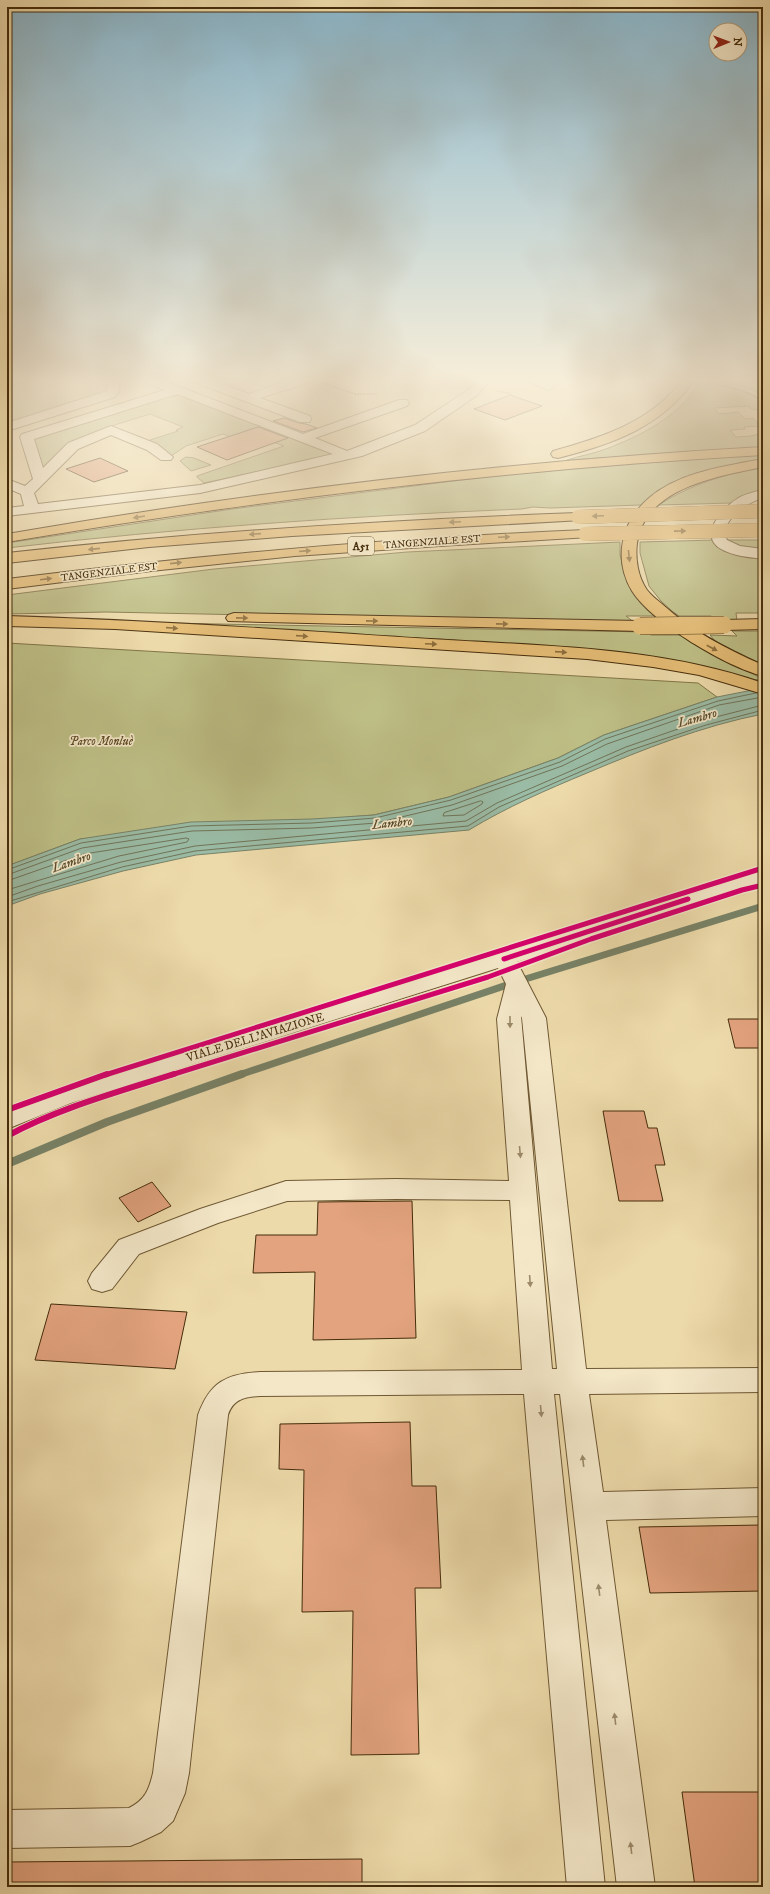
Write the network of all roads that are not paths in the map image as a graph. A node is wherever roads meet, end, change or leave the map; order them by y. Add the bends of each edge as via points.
1 (36, 467) edge
2 (52, 467) edge
3 (293, 467) edge
4 (493, 467) edge
5 (538, 467) edge
6 (746, 467) edge
7 (40, 480) junction
8 (7, 482) edge
9 (395, 483) junction
10 (763, 494) edge
11 (7, 500) edge
12 (29, 500) junction
13 (763, 511) edge
14 (7, 512) edge
15 (763, 530) edge
16 (7, 538) edge
17 (763, 554) edge
18 (7, 558) edge
19 (7, 584) edge
20 (7, 620) edge
21 (763, 624) edge
22 (760, 682) edge
23 (763, 864) edge
24 (763, 876) edge
25 (742, 881) junction
26 (510, 971) junction
27 (7, 1120) edge
28 (523, 1191) junction
29 (102, 1281) dead end
30 (763, 1380) edge
31 (538, 1381) junction
32 (574, 1381) junction
33 (763, 1502) edge
34 (589, 1506) junction
35 (7, 1829) edge
36 (586, 1887) edge
37 (636, 1887) edge

1 - 7 street
2 - 7 street
3 - 12 street via 196,489
4 - 9 highway
5 - 9 highway
6 -> 22 highway via 697,480 654,501 637,521 629,542 628,555 632,574 640,592 662,613 700,642
7 - 12 street
8 - 12 street
9 -> 16 highway via 162,513
10 - 17 street via 740,502 718,529 718,539 727,547
11 - 12 street
12 - 14 street
13 -> 18 highway, TANGENZIALE EST / A51, bridge via 304,530
19 -> 15 highway, TANGENZIALE EST / A51, bridge via 232,557 408,542 585,534
20 -> 21 highway, bridge via 118,615 640,626
20 -> 22 highway via 115,624 587,654
23 - 25 street, VIALE DELL'AVIAZIONE
24 - 25 street, VIALE DELL'AVIAZIONE
25 - 26 street, VIALE DELL'AVIAZIONE
26 - 27 street, VIALE DELL'AVIAZIONE via 62,1097
26 -> 28 street via 509,1019
26 - 32 street via 534,1018
28 - 29 street via 286,1191 209,1216 129,1247
28 -> 31 street
30 - 32 street
31 - 32 street
31 - 35 street via 260,1384 237,1386 228,1390 220,1398 213,1415 172,1773 164,1802 156,1814 130,1828
31 -> 36 street
34 -> 32 street
33 - 34 street
37 -> 34 street

